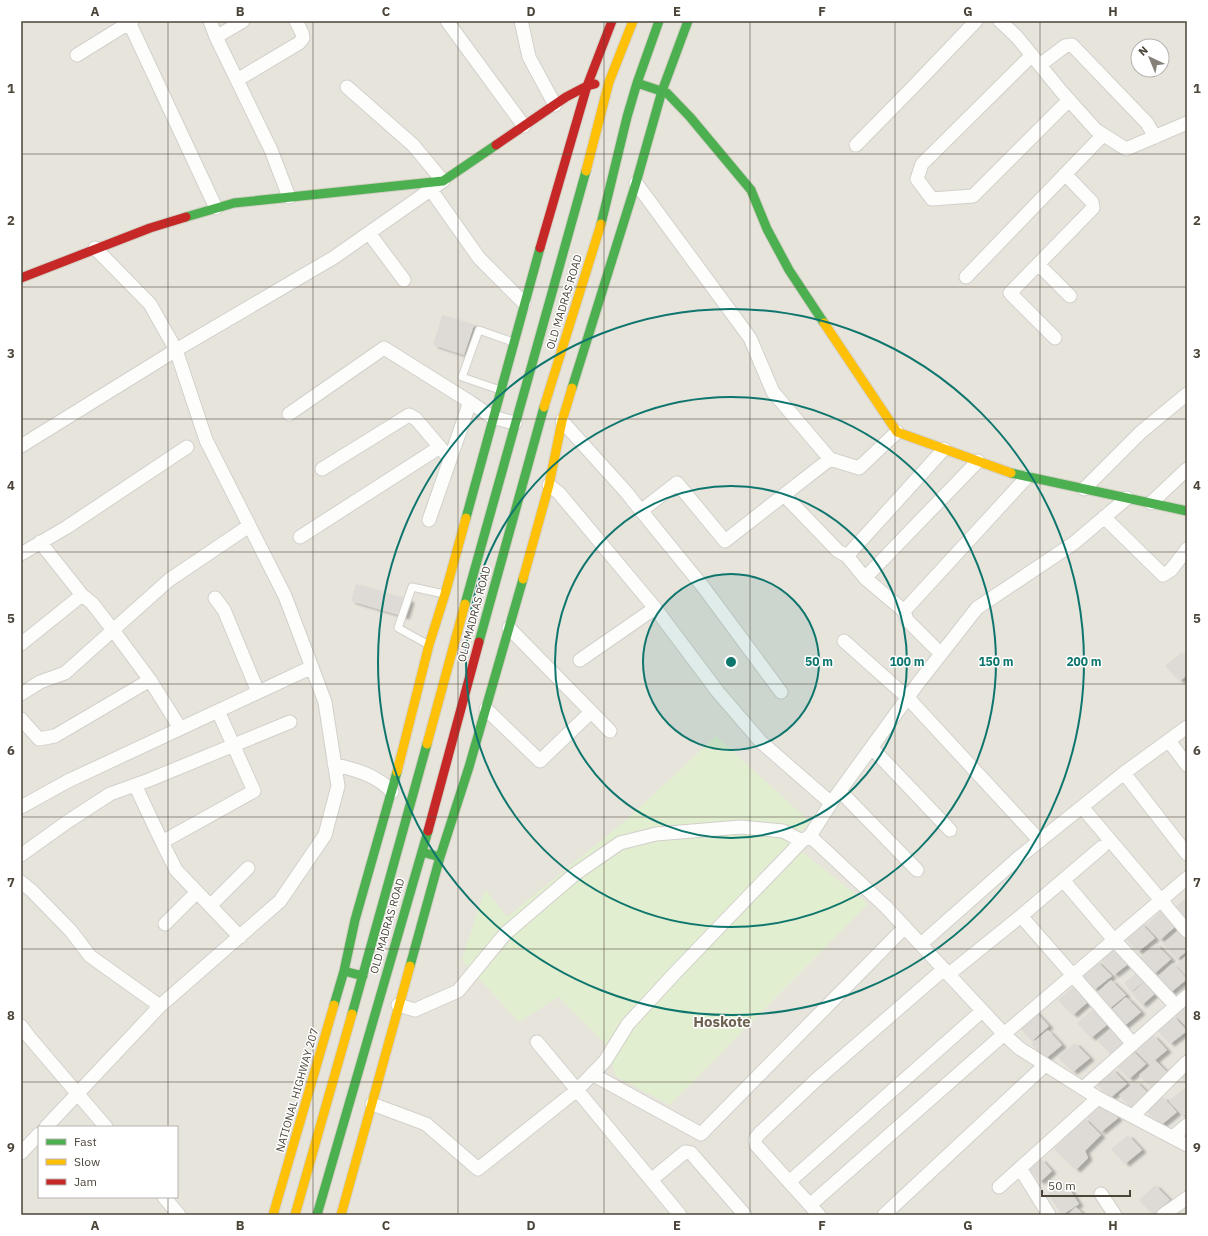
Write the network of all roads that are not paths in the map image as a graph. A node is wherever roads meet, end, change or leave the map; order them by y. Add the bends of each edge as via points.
1 (210, 21) edge
2 (243, 21) edge
3 (296, 21) edge
4 (447, 21) edge
5 (520, 21) edge
6 (612, 21) edge
7 (633, 21) edge
8 (659, 21) edge
9 (976, 21) edge
10 (1000, 21) edge
11 (130, 22) edge
12 (690, 23) edge
13 (216, 37) junction
14 (77, 55) dead end
15 (1036, 60) junction
16 (237, 80) junction
17 (609, 82) junction
18 (637, 84) junction
19 (587, 86) junction
20 (347, 87) dead end
21 (662, 91) junction
22 (1069, 100) junction
23 (555, 105) junction
24 (1187, 123) edge
25 (524, 126) junction
26 (1103, 134) junction
27 (1155, 137) junction
28 (856, 144) dead end
29 (1065, 174) junction
30 (443, 181) junction
31 (636, 184) junction
32 (431, 190) junction
33 (290, 197) junction
34 (216, 208) junction
35 (369, 233) junction
36 (95, 248) junction
37 (1038, 264) junction
38 (966, 276) dead end
39 (21, 278) edge
40 (404, 280) dead end
41 (1070, 296) dead end
42 (524, 303) junction
43 (1055, 338) dead end
44 (513, 342) junction
45 (176, 350) junction
46 (500, 390) junction
47 (1187, 394) edge
48 (470, 402) junction
49 (289, 414) dead end
50 (492, 417) junction
51 (562, 421) junction
52 (514, 424) junction
53 (897, 432) junction
54 (21, 446) edge
55 (187, 447) dead end
56 (440, 447) junction
57 (944, 449) junction
58 (450, 459) junction
59 (830, 460) junction
60 (978, 461) junction
61 (322, 469) dead end
62 (1187, 469) edge
63 (1027, 477) junction
64 (549, 485) junction
65 (1084, 489) junction
66 (784, 495) junction
67 (1126, 498) junction
68 (1151, 503) junction
69 (641, 511) junction
70 (1187, 511) edge
71 (1104, 517) junction
72 (429, 520) dead end
73 (249, 526) junction
74 (300, 537) dead end
75 (40, 542) junction
76 (1187, 549) edge
77 (21, 554) edge
78 (847, 556) junction
79 (865, 578) junction
80 (445, 594) junction
81 (82, 595) junction
82 (215, 598) dead end
83 (655, 608) junction
84 (904, 612) junction
85 (509, 628) junction
86 (113, 630) junction
87 (844, 641) dead end
88 (21, 644) edge
89 (429, 645) junction
90 (941, 654) junction
91 (580, 660) dead end
92 (312, 667) junction
93 (150, 680) junction
94 (258, 692) junction
95 (781, 692) dead end
96 (21, 694) edge
97 (908, 698) junction
98 (486, 709) junction
99 (218, 711) junction
100 (591, 712) junction
101 (21, 719) edge
102 (290, 722) dead end
103 (1187, 727) edge
104 (180, 728) junction
105 (610, 731) dead end
106 (1168, 741) junction
107 (233, 746) junction
108 (872, 748) junction
109 (334, 764) junction
110 (1187, 765) edge
111 (1124, 773) junction
112 (135, 785) junction
113 (840, 791) junction
114 (392, 792) junction
115 (831, 803) junction
116 (21, 807) edge
117 (1082, 807) junction
118 (950, 830) dead end
119 (806, 839) junction
120 (1040, 841) junction
121 (162, 842) junction
122 (1102, 847) dead end
123 (422, 852) junction
124 (1187, 854) edge
125 (21, 855) edge
126 (440, 857) junction
127 (248, 868) dead end
128 (917, 870) dead end
129 (1187, 878) edge
130 (1063, 880) junction
131 (21, 882) edge
132 (197, 892) junction
133 (1161, 900) junction
134 (210, 906) junction
135 (1021, 916) junction
136 (165, 924) dead end
137 (905, 927) junction
138 (1187, 931) edge
139 (240, 937) junction
140 (1114, 940) junction
141 (921, 944) junction
142 (344, 971) junction
143 (946, 971) junction
144 (363, 976) junction
145 (1073, 976) junction
146 (1187, 996) edge
147 (398, 1005) junction
148 (160, 1006) junction
149 (1176, 1006) junction
150 (982, 1010) junction
151 (21, 1026) edge
152 (1004, 1034) junction
153 (25, 1041) edge
154 (537, 1042) dead end
155 (1132, 1044) junction
156 (1187, 1062) edge
157 (1045, 1065) junction
158 (592, 1074) junction
159 (1083, 1088) junction
160 (577, 1090) junction
161 (78, 1094) junction
162 (1098, 1098) junction
163 (372, 1104) junction
164 (1133, 1116) junction
165 (1187, 1125) edge
166 (47, 1126) edge
167 (105, 1126) edge
168 (38, 1135) edge
169 (1173, 1137) junction
170 (1187, 1145) edge
171 (21, 1153) edge
172 (1020, 1168) junction
173 (651, 1180) junction
174 (789, 1182) junction
175 (999, 1187) dead end
176 (1100, 1194) dead end
177 (165, 1198) edge
178 (1187, 1198) edge
179 (810, 1205) junction
180 (179, 1215) edge
181 (274, 1215) edge
182 (295, 1215) edge
183 (317, 1215) edge
184 (341, 1215) edge
185 (680, 1215) edge
186 (745, 1215) edge
187 (819, 1215) edge
188 (884, 1215) edge
189 (1049, 1215) edge
190 (1115, 1215) edge
191 (1163, 1215) edge

1 - 13 street
2 - 13 street
3 - 16 street via 303,38 299,43
4 - 25 street
5 - 23 street via 529,57
6 - 19 main road, NATIONAL HIGHWAY 207
7 - 17 main road, OLD MADRAS ROAD
8 - 18 main road, OLD MADRAS ROAD
9 - 28 street
10 - 15 street via 1017,36
11 - 14 street
11 - 34 street
12 - 21 main road
13 - 16 street
15 - 22 street
15 - 22 street via 922,164 917,179 932,199 973,196
15 - 27 street via 1072,45 1147,123
16 - 33 street via 271,150
17 - 19 main road
17 - 52 main road, OLD MADRAS ROAD
18 - 21 main road
18 - 123 main road, OLD MADRAS ROAD via 602,220 537,429
19 - 23 main road
19 - 42 main road, NATIONAL HIGHWAY 207
20 - 30 street via 414,145
21 - 31 main road
21 - 53 main road via 690,117 752,190 767,229 789,270
22 - 26 street via 1096,130
23 - 25 main road
24 - 27 street
25 - 30 main road
26 - 27 street via 1126,150
26 - 29 street
29 - 37 street via 1092,202 1093,208
29 - 38 street
30 - 32 street
30 - 33 main road
31 - 51 main road
31 - 59 street via 750,338 773,392
32 - 35 street
32 - 42 street via 479,258
33 - 34 main road via 234,203
34 - 36 main road
35 - 40 street
35 - 45 street via 333,258
36 - 39 main road
36 - 45 street via 150,304
37 - 41 street
37 - 43 street via 1010,293
42 - 44 main road, NATIONAL HIGHWAY 207
44 - 46 main road, NATIONAL HIGHWAY 207
44 - 46 lane via 479,330 462,377
45 - 54 street
45 - 73 street via 206,440
46 - 50 main road, NATIONAL HIGHWAY 207
47 - 65 street via 1141,432
48 - 49 street via 384,348
48 - 50 street
48 - 58 street
50 - 52 street
50 - 80 main road, NATIONAL HIGHWAY 207
51 - 64 main road
51 - 69 street via 628,493
52 - 144 main road, OLD MADRAS ROAD
53 - 57 main road
53 - 59 street via 859,468
55 - 75 street
56 - 58 street
56 - 61 street via 416,419 409,415
56 - 74 street
57 - 60 main road
57 - 78 street
58 - 72 street
59 - 66 street
60 - 63 main road
60 - 79 street
62 - 68 street
63 - 65 main road
63 - 84 street
64 - 83 street via 560,493
64 - 85 main road
65 - 67 main road
66 - 69 street via 724,541 677,483
66 - 78 street
67 - 68 main road
67 - 71 street
68 - 70 main road
69 - 95 street via 704,588
71 - 76 street via 1163,575 1171,570
71 - 90 street via 1074,543 976,608
73 - 86 street via 169,580
73 - 92 street via 285,596
75 - 77 street
75 - 81 street
78 - 79 street
79 - 84 street
80 - 89 main road, NATIONAL HIGHWAY 207
80 - 89 lane via 412,587 398,628
81 - 86 street via 92,603
81 - 88 street
82 - 94 street via 224,610
83 - 91 street
83 - 115 street via 718,692 761,742
84 - 90 street via 907,620
85 - 98 main road
85 - 100 street
86 - 93 street
86 - 96 street via 65,673 40,682
87 - 97 street
89 - 114 main road, NATIONAL HIGHWAY 207
90 - 97 street
92 - 94 street
92 - 109 street via 325,702
93 - 101 street via 55,736 39,739
93 - 104 street
94 - 99 street
97 - 108 street
97 - 120 street
98 - 100 street via 540,761
98 - 126 main road
99 - 104 street
99 - 107 street
100 - 105 street
102 - 107 street
103 - 106 street
104 - 116 street via 68,781
106 - 110 street
106 - 111 street
107 - 112 street
107 - 121 street via 254,791
108 - 113 street
108 - 118 street
109 - 114 street via 364,772 380,780
109 - 139 street via 338,786 325,835 280,901
111 - 117 street
111 - 124 street
112 - 121 street
112 - 125 street via 110,794
113 - 115 street
113 - 128 street
114 - 142 main road, NATIONAL HIGHWAY 207
115 - 119 street
117 - 120 street
117 - 133 street
119 - 137 street via 886,907
119 - 147 street via 783,831 741,827 656,834 620,842 575,874 506,933 458,991 415,1010
119 - 158 street via 628,1024 605,1061
120 - 141 street
121 - 132 street via 176,870
122 - 130 street
123 - 126 main road
123 - 183 main road, OLD MADRAS ROAD
126 - 147 main road
127 - 134 street
129 - 133 street
130 - 135 street
130 - 140 street
131 - 148 street via 71,931 90,956
132 - 134 street
132 - 136 street
133 - 138 street
133 - 140 street
134 - 139 street
135 - 143 street
135 - 145 street
137 - 141 street
137 - 158 street via 701,1134
139 - 148 street
140 - 145 street
140 - 149 street
141 - 143 street
142 - 144 main road
142 - 181 main road, NATIONAL HIGHWAY 207
143 - 150 street
143 - 174 street via 815,1081 755,1138 756,1145
144 - 182 main road, OLD MADRAS ROAD
145 - 152 street
145 - 155 street
146 - 149 street
147 - 163 main road
148 - 161 street
149 - 155 street
150 - 152 street
150 - 174 street
151 - 153 street
152 - 157 street via 1019,1048
152 - 179 street
153 - 161 street
154 - 160 street
155 - 159 street
156 - 164 street
157 - 159 street
157 - 188 street
158 - 160 street
159 - 162 street
160 - 163 street via 478,1169 426,1124
160 - 173 street
161 - 166 street
161 - 167 street
162 - 164 street
162 - 172 street
163 - 184 main road
164 - 169 street
165 - 169 street
168 - 171 street
169 - 170 street
172 - 175 street
172 - 189 street
173 - 185 street
173 - 186 street via 685,1152 691,1153
174 - 179 street
176 - 190 street
177 - 180 street
178 - 191 street
179 - 187 street

